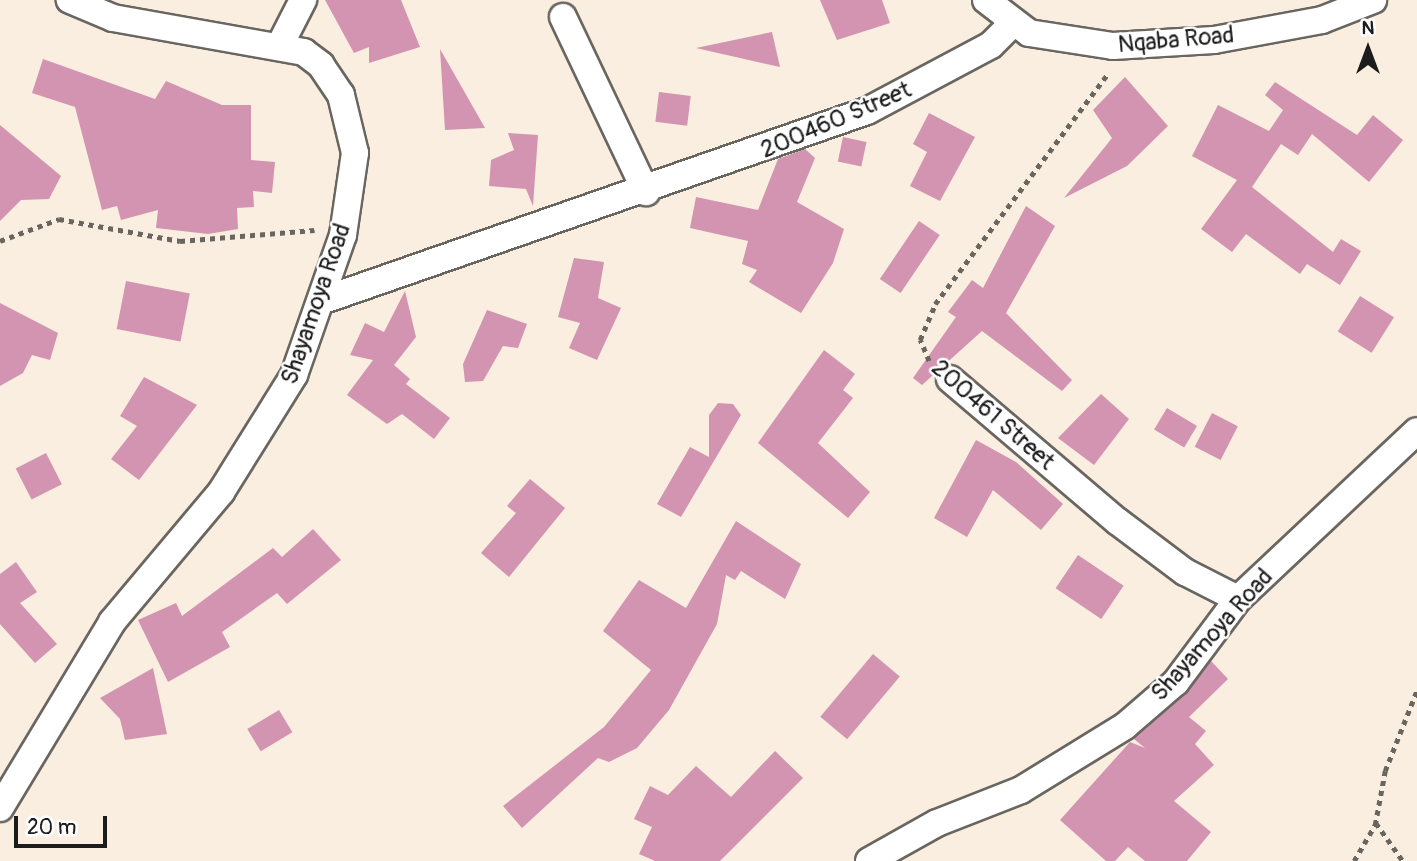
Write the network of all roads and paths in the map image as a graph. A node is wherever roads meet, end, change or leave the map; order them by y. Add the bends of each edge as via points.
1 (70, 0) edge
2 (303, 0) edge
3 (986, 0) edge
4 (1373, 0) edge
5 (563, 17) dead end
6 (1012, 24) junction
7 (280, 45) junction
8 (1135, 46) junction
9 (646, 192) junction
10 (343, 235) junction
11 (0, 241) edge
12 (321, 301) junction
13 (950, 379) joint
14 (1417, 431) edge
15 (1238, 599) junction
16 (1417, 691) edge
17 (0, 808) edge
18 (1376, 823) junction
19 (869, 861) edge
20 (1354, 861) edge
21 (1403, 861) edge

1 - 7 street, Shayamoya Road via 113,18
2 - 7 street
3 - 6 street, Nqaba Road
4 - 8 street, Nqaba Road via 1322,20 1228,38
5 - 9 street
6 - 8 street, Nqaba Road via 1072,44
6 - 9 street, 200460 Street via 991,45 867,111
7 - 10 street, Shayamoya Road via 321,65 346,108 355,153
8 - 13 path, 200461 Street via 1085,97 935,304 923,327 922,354
9 - 12 street, 200460 Street
10 - 11 path via 309,229 180,241 59,219
10 - 12 street, Shayamoya Road
12 - 17 street, Shayamoya Road via 270,418 221,492 112,622
13 - 15 street, 200461 Street via 1117,521 1185,572
14 - 15 street, Shayamoya Road
15 - 19 street, Shayamoya Road via 1176,682 1125,726 1021,790 937,823
16 - 18 path via 1392,749
18 - 20 path
18 - 21 path

